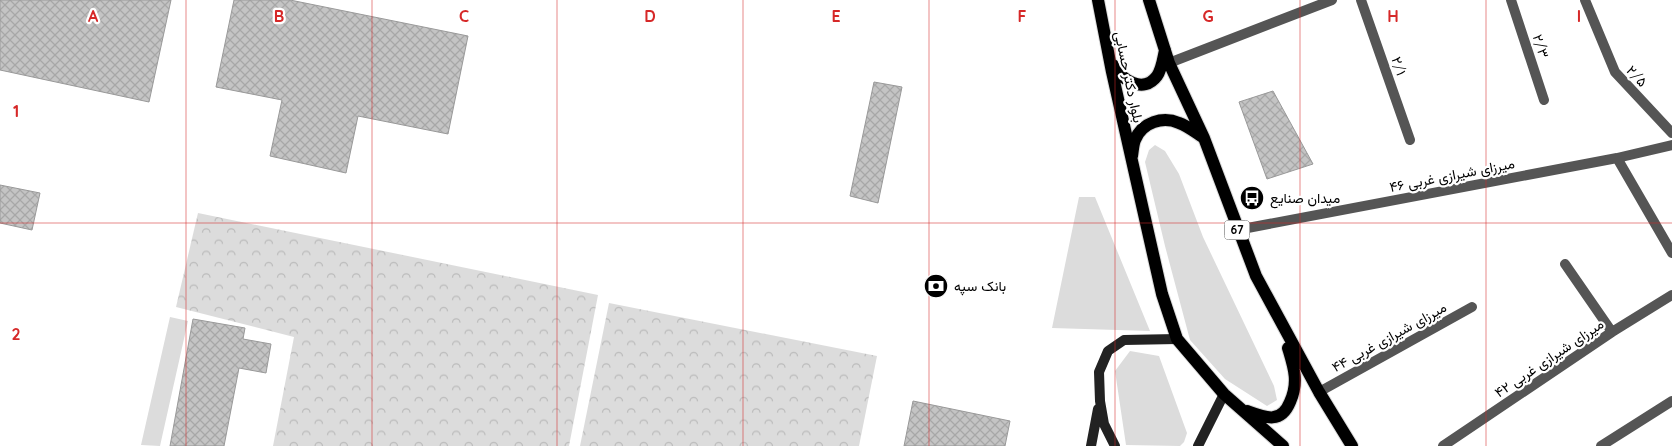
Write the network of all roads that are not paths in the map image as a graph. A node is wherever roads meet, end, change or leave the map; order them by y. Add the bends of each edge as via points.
1 (1098, 0) edge
2 (1149, 0) edge
3 (1332, 0) edge
4 (1361, 0) edge
5 (1511, 0) edge
6 (1585, 0) edge
7 (1316, 3) edge
8 (1165, 50) junction
9 (1109, 55) junction
10 (1169, 62) junction
11 (1544, 100) dead end
12 (1672, 133) edge
13 (1204, 138) junction
14 (1410, 140) dead end
15 (1672, 145) edge
16 (1617, 158) junction
17 (1131, 160) junction
18 (1237, 230) junction
19 (1672, 253) edge
20 (1565, 264) dead end
21 (1672, 295) edge
22 (1472, 307) dead end
23 (1279, 321) junction
24 (1612, 332) junction
25 (1177, 339) junction
26 (1319, 392) junction
27 (1224, 394) junction
28 (1100, 401) junction
29 (1672, 401) edge
30 (1238, 408) junction
31 (1618, 442) edge
32 (1091, 446) edge
33 (1115, 446) edge
34 (1198, 446) edge
35 (1282, 446) edge
36 (1352, 446) edge
37 (1443, 446) edge
38 (1601, 446) edge

1 - 9 main road, بلوار دکتر حسابی
2 - 8 main road, 67
3 - 7 street
4 - 14 street, ۲/۱
5 - 11 street, ۲/۳
6 - 12 street, ۲/۵ via 1615,72
7 - 10 street
8 - 9 main road via 1158,74 1144,84 1134,84 1123,78
8 - 10 main road, 67
9 - 17 main road, بلوار دکتر حسابی
10 - 13 main road, 67
13 - 17 main road via 1181,123 1159,121 1138,133
13 - 18 main road, 67
15 - 16 street, میرزای شیرازی غربی ۴۶
16 - 18 street, میرزای شیرازی غربی ۴۶
16 - 19 street
17 - 25 main road via 1162,294
18 - 23 main road, 67
20 - 24 street
21 - 24 street, میرزای شیرازی غربی ۴۲
22 - 26 street, میرزای شیرازی غربی ۴۴
23 - 26 main road, 67
23 - 30 main road via 1295,369 1295,391 1286,412 1276,417 1262,417
24 - 37 street, میرزای شیرازی غربی ۴۲
25 - 27 main road
25 - 28 street via 1124,340 1108,350 1099,372
26 - 36 main road, 67
27 - 30 main road
27 - 34 street
28 - 32 street
28 - 33 street via 1104,424
29 - 31 street
30 - 35 main road
31 - 38 street

